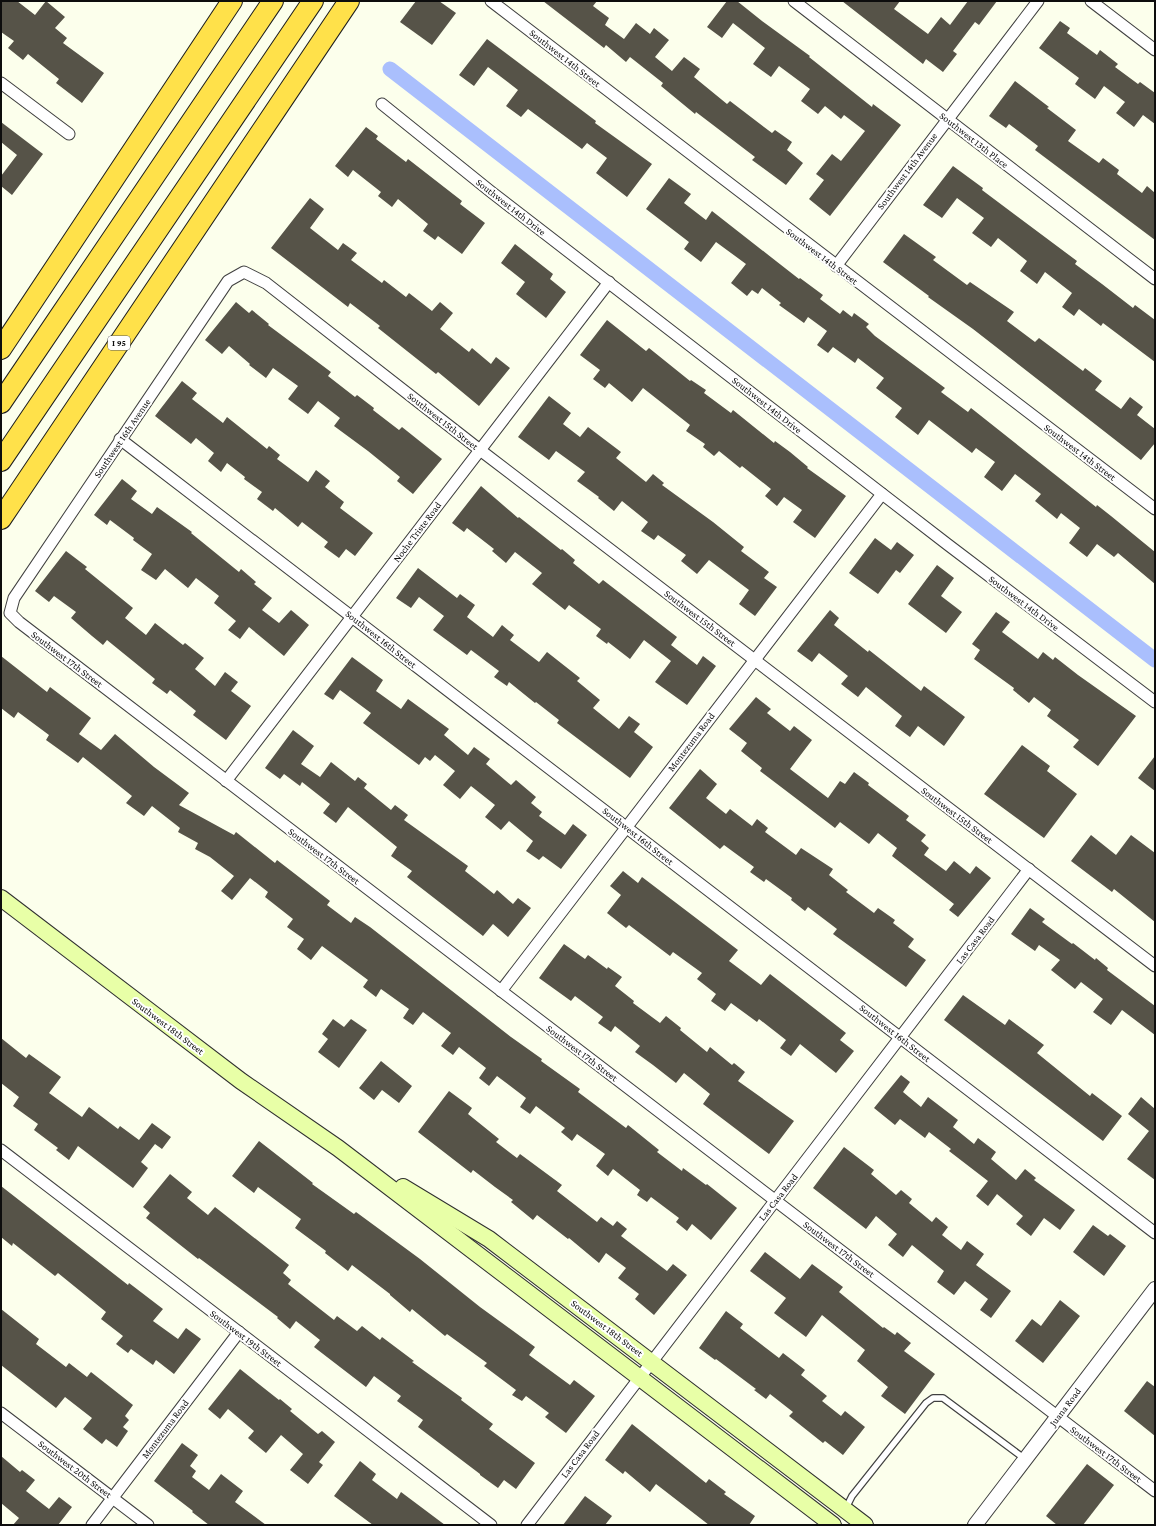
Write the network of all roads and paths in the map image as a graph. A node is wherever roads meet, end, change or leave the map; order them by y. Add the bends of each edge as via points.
1 (232, 1) edge
2 (273, 1) edge
3 (313, 1) edge
4 (491, 1) edge
5 (794, 1) edge
6 (1038, 1) edge
7 (1091, 1) edge
8 (346, 4) edge
9 (1155, 50) edge
10 (1, 83) edge
11 (382, 104) dead end
12 (947, 119) junction
13 (69, 134) dead end
14 (836, 266) junction
15 (244, 272) joint
16 (1155, 279) edge
17 (609, 282) junction
18 (1, 349) edge
19 (1, 403) edge
20 (120, 439) junction
21 (480, 450) junction
22 (1, 461) edge
23 (882, 494) junction
24 (1155, 509) edge
25 (1, 519) edge
26 (10, 613) joint
27 (352, 617) junction
28 (754, 660) junction
29 (1155, 702) edge
30 (226, 781) junction
31 (626, 827) junction
32 (1029, 870) junction
33 (1, 898) edge
34 (1155, 966) edge
35 (501, 991) junction
36 (900, 1038) junction
37 (338, 1148) junction
38 (1, 1150) edge
39 (775, 1201) junction
40 (1155, 1233) edge
41 (1155, 1289) edge
42 (239, 1332) junction
43 (651, 1362) junction
44 (639, 1377) junction
45 (1, 1413) edge
46 (1058, 1416) junction
47 (1025, 1460) junction
48 (1155, 1491) edge
49 (112, 1498) junction
50 (845, 1510) junction
51 (92, 1525) edge
52 (148, 1525) edge
53 (491, 1525) edge
54 (527, 1525) edge
55 (833, 1525) edge
56 (865, 1525) edge
57 (975, 1525) edge

1 - 18 highway
2 - 19 highway
3 - 22 highway
4 - 14 street, Southwest 14th Street
5 - 12 street, Southwest 13th Place
6 - 12 street, Southwest 14th Avenue
7 - 9 street
8 - 25 highway, I 95
10 - 13 street
11 - 17 street, Southwest 14th Drive
12 - 14 street, Southwest 14th Avenue
12 - 16 street, Southwest 13th Place
14 - 24 street, Southwest 14th Street
15 - 20 street, Southwest 16th Avenue via 228,280
15 - 21 street, Southwest 15th Street via 266,283
17 - 21 street, Noche Triste Road
17 - 23 street, Southwest 14th Drive
20 - 26 street, Southwest 16th Avenue via 14,598
20 - 27 street, Southwest 16th Street
21 - 27 street, Noche Triste Road
21 - 28 street, Southwest 15th Street
23 - 28 street, Montezuma Road
23 - 29 street, Southwest 14th Drive
26 - 30 street, Southwest 17th Street via 18,622
27 - 30 street, Noche Triste Road
27 - 31 street, Southwest 16th Street
28 - 31 street, Montezuma Road
28 - 32 street, Southwest 15th Street
30 - 35 street, Southwest 17th Street
31 - 35 street, Montezuma Road
31 - 36 street, Southwest 16th Street
32 - 34 street, Southwest 15th Street
32 - 36 street, Las Casa Road
33 - 37 main road, Southwest 18th Street via 241,1081
35 - 39 street, Southwest 17th Street
36 - 39 street, Las Casa Road
36 - 40 street, Southwest 16th Street
37 - 43 main road, Southwest 18th Street via 490,1239
37 - 44 main road, Southwest 18th Street
38 - 42 street, Southwest 19th Street
39 - 43 street, Las Casa Road
39 - 46 street, Southwest 17th Street
41 - 46 street, Juana Road
42 - 49 street, Montezuma Road
42 - 53 street, Southwest 19th Street
43 - 44 street, Las Casa Road
43 - 50 main road, Southwest 18th Street
44 - 54 street, Las Casa Road
44 - 55 main road, Southwest 18th Street
45 - 49 street, Southwest 20th Street
46 - 47 street, Juana Road
46 - 48 street, Southwest 17th Street
47 - 50 lane via 943,1398 933,1398 926,1403 852,1496
47 - 57 street, Juana Road
49 - 51 street, Montezuma Road
49 - 52 street, Southwest 20th Street
50 - 55 main road
50 - 56 main road, Southwest 18th Street

